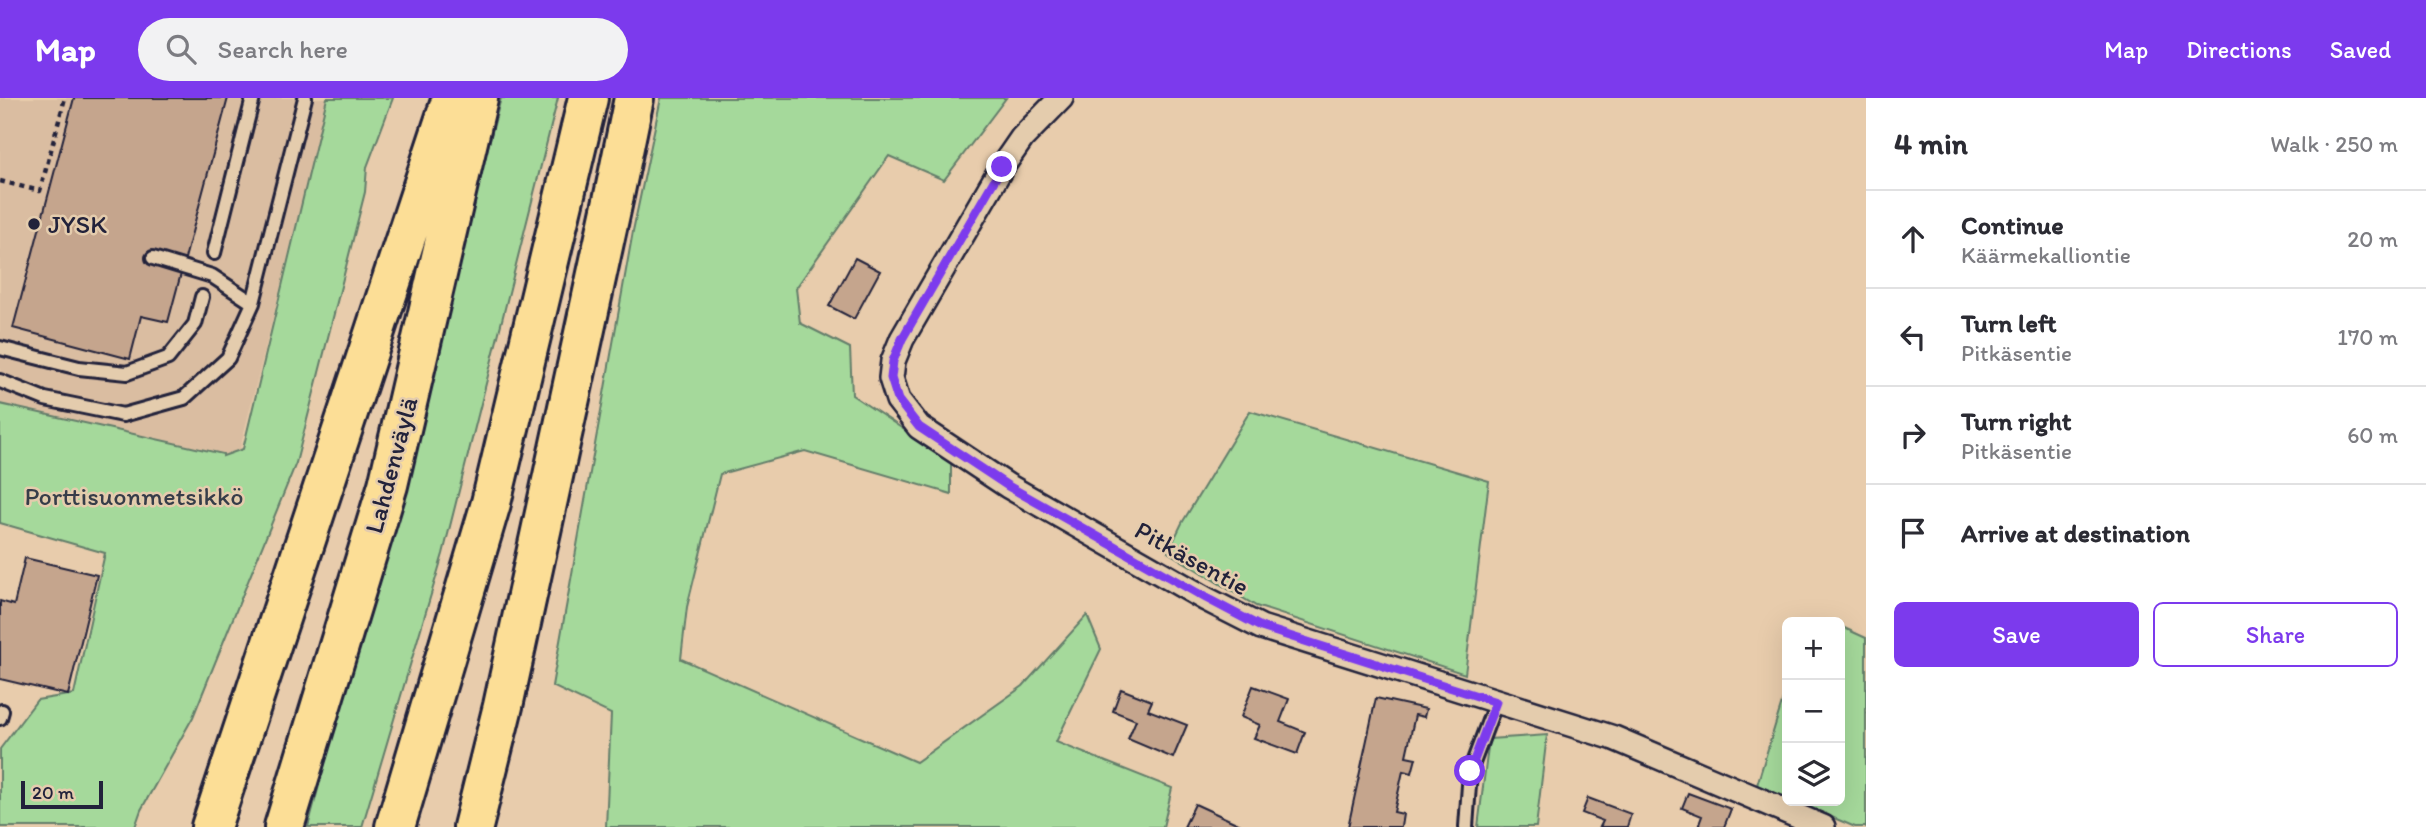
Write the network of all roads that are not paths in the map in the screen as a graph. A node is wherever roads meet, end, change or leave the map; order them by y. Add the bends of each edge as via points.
1 (253, 98) edge
2 (306, 98) edge
3 (452, 98) edge
4 (478, 98) edge
5 (587, 98) edge
6 (634, 98) edge
7 (1061, 98) edge
8 (214, 253) dead end
9 (153, 258) dead end
10 (202, 296) dead end
11 (253, 303) junction
12 (0, 348) edge
13 (0, 381) edge
14 (1496, 702) junction
15 (211, 827) edge
16 (284, 827) edge
17 (395, 827) edge
18 (472, 827) edge
19 (1466, 827) edge
20 (1823, 827) edge

1 - 8 lane
2 - 11 lane
3 - 15 highway
4 - 16 highway, Lahdenväylä via 388,485
5 - 17 highway via 491,503
6 - 18 highway via 503,706
7 - 14 street, Pitkäsentie via 1022,138 1002,167 902,339 891,378 898,400 919,427 1008,486 1261,627
9 - 11 lane via 212,276
10 - 12 lane via 195,324 168,358 127,373 79,368
11 - 13 lane via 228,358 184,398 123,415 45,400
14 - 19 lane via 1470,771
14 - 20 street, Pitkäsentie via 1614,738

